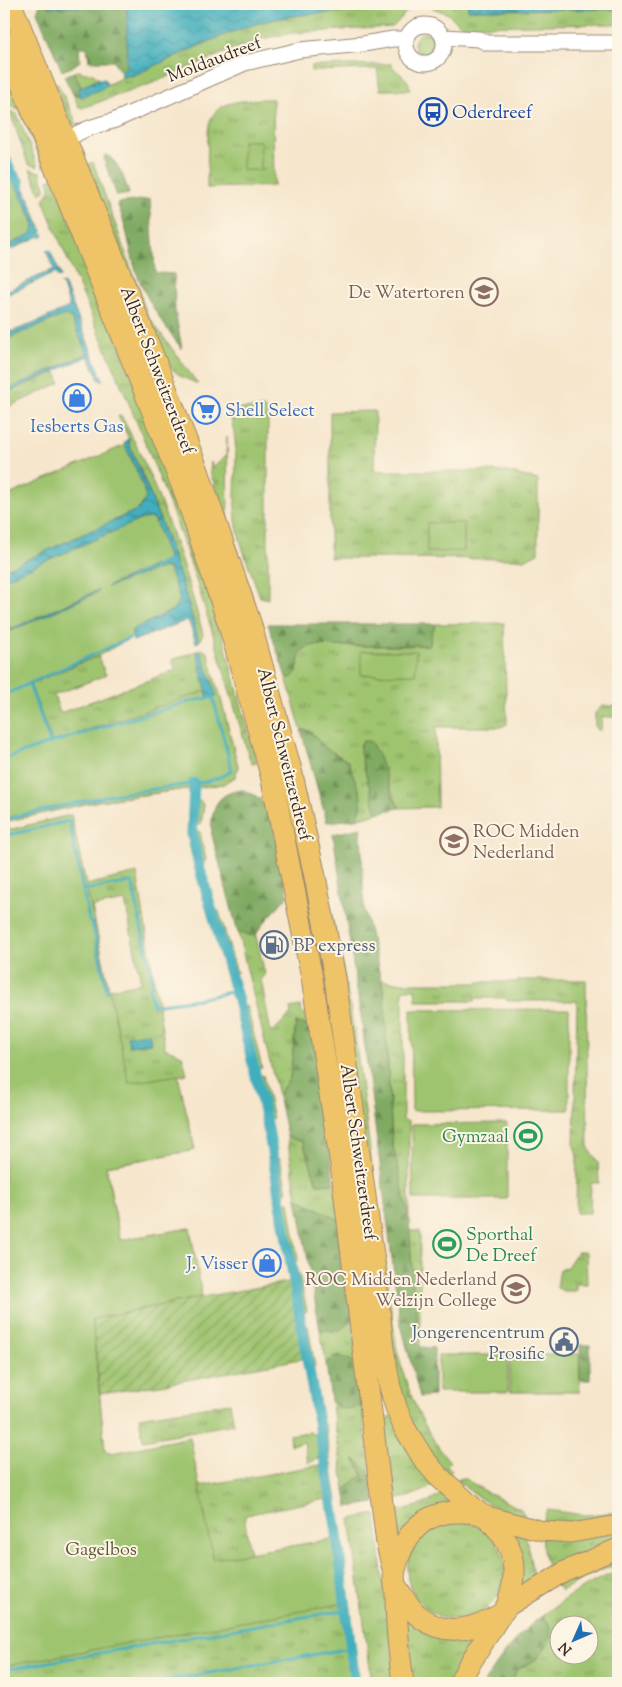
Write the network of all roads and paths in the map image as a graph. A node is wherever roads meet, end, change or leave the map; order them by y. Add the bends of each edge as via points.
1 (11, 4) edge
2 (4, 40) edge
3 (444, 42) junction
4 (407, 43) junction
5 (618, 43) edge
6 (63, 148) junction
7 (483, 1515) junction
8 (618, 1526) edge
9 (618, 1548) edge
10 (395, 1579) junction
11 (503, 1611) junction
12 (403, 1683) edge
13 (460, 1683) edge

1 - 6 highway, Albert Schweitzerdreef
2 - 6 highway, Albert Schweitzerdreef via 35,116
3 - 4 street via 437,28 423,24 413,29
3 - 4 street via 438,58 428,63 413,58
3 - 5 street via 478,48 487,43
4 - 6 street, Moldaudreef via 386,40 300,50 246,63 113,121 106,130
6 - 7 highway, Albert Schweitzerdreef via 160,373 201,480 250,622 291,770 335,978 372,1241 383,1349 396,1407 423,1458 437,1475
6 - 10 highway, Albert Schweitzerdreef via 230,628 271,775 312,978 340,1155 387,1544
7 - 8 main road via 527,1528 571,1533
7 - 10 highway via 445,1512 420,1524 405,1540
7 - 11 highway via 504,1536 514,1565 514,1577
9 - 11 main road via 565,1571
10 - 11 highway via 408,1605 432,1625 447,1629 470,1628
10 - 12 highway via 396,1631
11 - 13 highway

